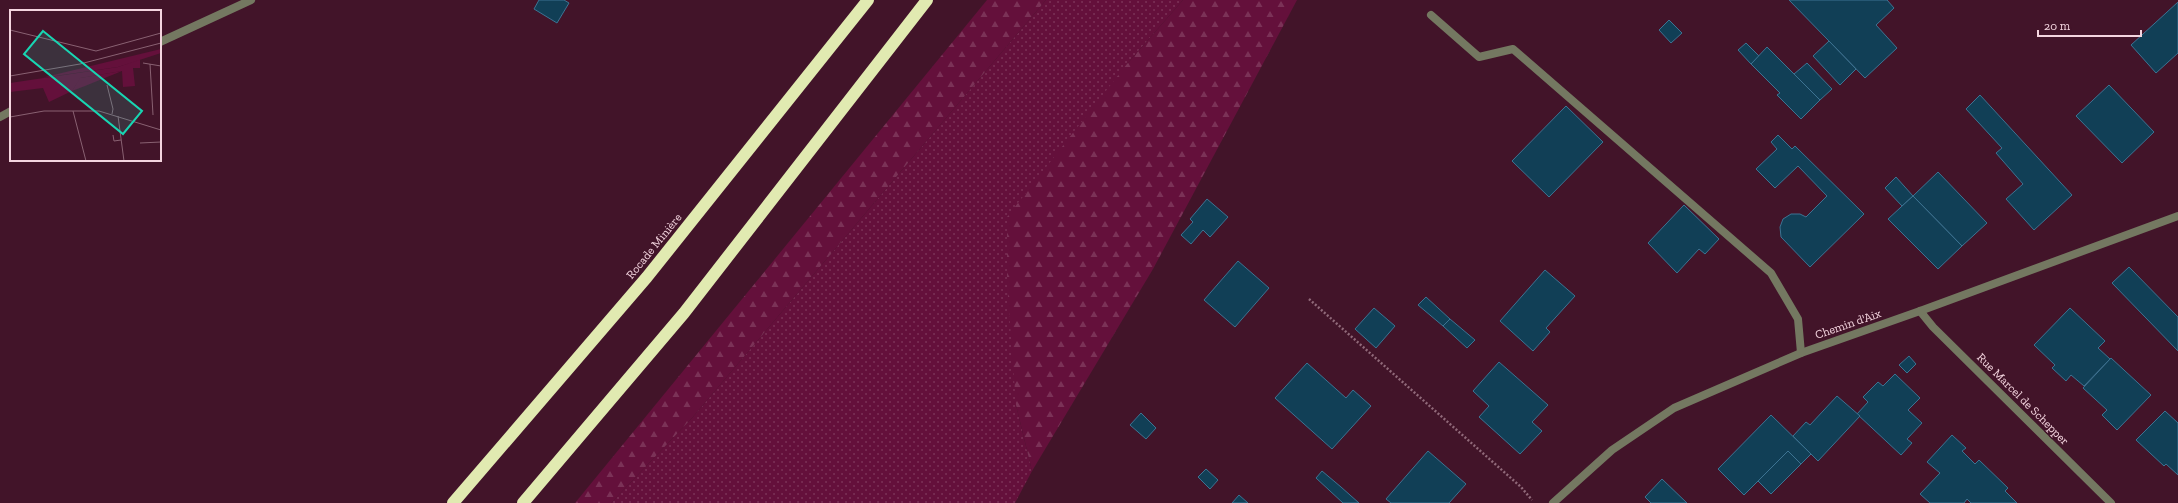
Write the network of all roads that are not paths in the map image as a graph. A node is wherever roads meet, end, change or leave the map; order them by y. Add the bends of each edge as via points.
1 (252, 0) edge
2 (868, 0) edge
3 (927, 0) edge
4 (1431, 15) dead end
5 (161, 42) edge
6 (10, 112) edge
7 (0, 116) edge
8 (2178, 216) edge
9 (1920, 311) junction
10 (1801, 353) junction
11 (453, 503) edge
12 (523, 503) edge
13 (1553, 503) edge
14 (2111, 503) edge

1 - 5 street
2 - 11 highway, Rocade Minière via 647,277
3 - 12 highway via 684,313
4 - 10 street via 1479,57 1513,49 1771,273 1798,320
6 - 7 street
8 - 9 street, Chemin d'Aix
9 - 10 street, Chemin d'Aix
9 - 14 street, Rue Marcel de Schepper
10 - 13 street, Chemin d'Aix via 1674,408 1612,450

